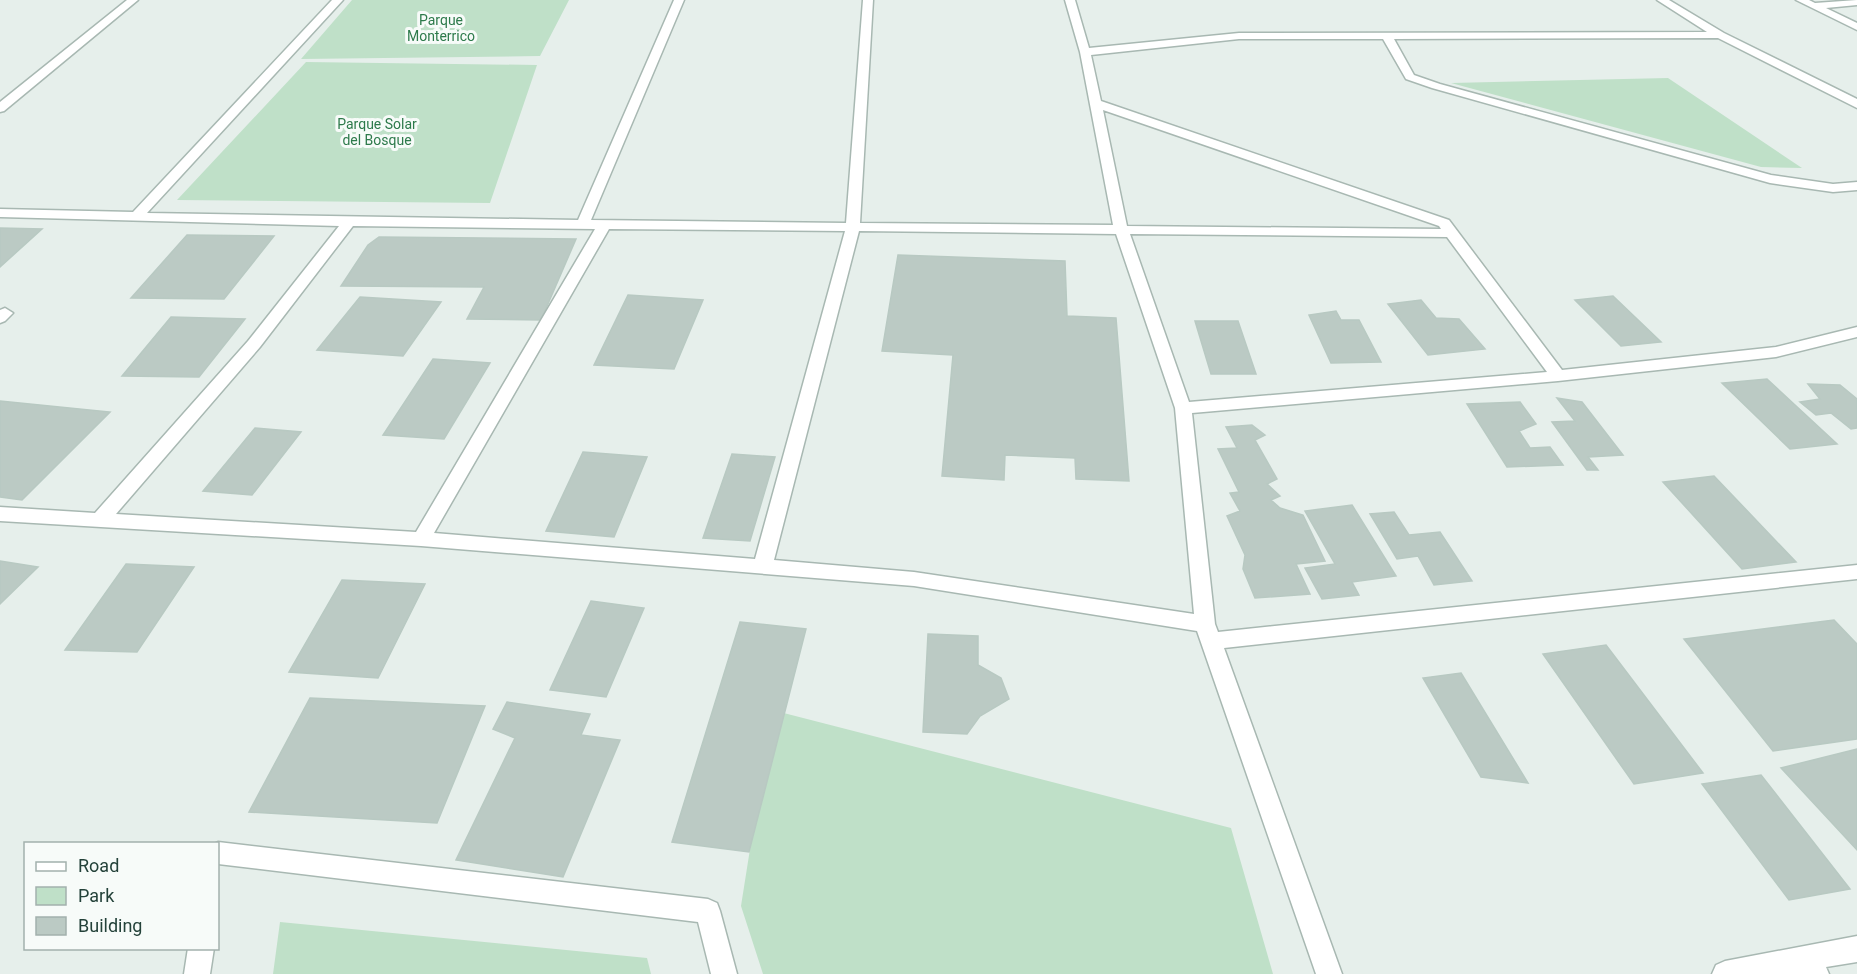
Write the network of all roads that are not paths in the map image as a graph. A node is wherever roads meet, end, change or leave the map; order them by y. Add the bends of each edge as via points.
1 (133, 0) edge
2 (338, 0) edge
3 (679, 0) edge
4 (868, 0) edge
5 (1070, 0) edge
6 (1662, 0) edge
7 (1801, 0) edge
8 (1857, 2) edge
9 (1814, 6) junction
10 (1857, 27) edge
11 (1386, 35) junction
12 (1720, 35) junction
13 (1085, 52) junction
14 (1095, 103) junction
15 (1857, 104) edge
16 (0, 108) edge
17 (1857, 186) edge
18 (0, 213) edge
19 (136, 217) junction
20 (349, 222) junction
21 (583, 224) junction
22 (605, 224) junction
23 (854, 226) junction
24 (1121, 229) junction
25 (1452, 233) junction
26 (1857, 332) edge
27 (1558, 376) junction
28 (1183, 408) junction
29 (0, 514) edge
30 (100, 520) junction
31 (421, 539) junction
32 (763, 566) junction
33 (1857, 572) edge
34 (1208, 633) junction
35 (219, 853) edge
36 (1857, 949) edge
37 (201, 950) edge
38 (1810, 967) edge
39 (197, 974) edge
40 (724, 974) edge
41 (1329, 974) edge
42 (1725, 974) edge

1 - 16 street
2 - 19 street
3 - 21 street
4 - 23 street
5 - 13 street
6 - 12 street
7 - 9 street
8 - 9 street
9 - 10 street
11 - 12 street
11 - 13 street via 1239,36
11 - 17 street via 1410,77 1436,86 1770,179 1833,188
12 - 15 street
13 - 14 street
14 - 24 street
14 - 25 street via 1444,223
18 - 19 street
19 - 20 street
20 - 21 street
20 - 30 street via 254,344
21 - 22 street
22 - 23 street
22 - 31 street
23 - 24 street
23 - 32 street
24 - 25 street
24 - 28 street
25 - 27 street
26 - 27 street via 1776,352
27 - 28 street
28 - 34 street
29 - 30 street
30 - 31 street
31 - 32 street
32 - 34 street via 914,579
33 - 34 street
34 - 41 street
35 - 40 street via 708,911
36 - 38 street
37 - 39 street
38 - 42 street

